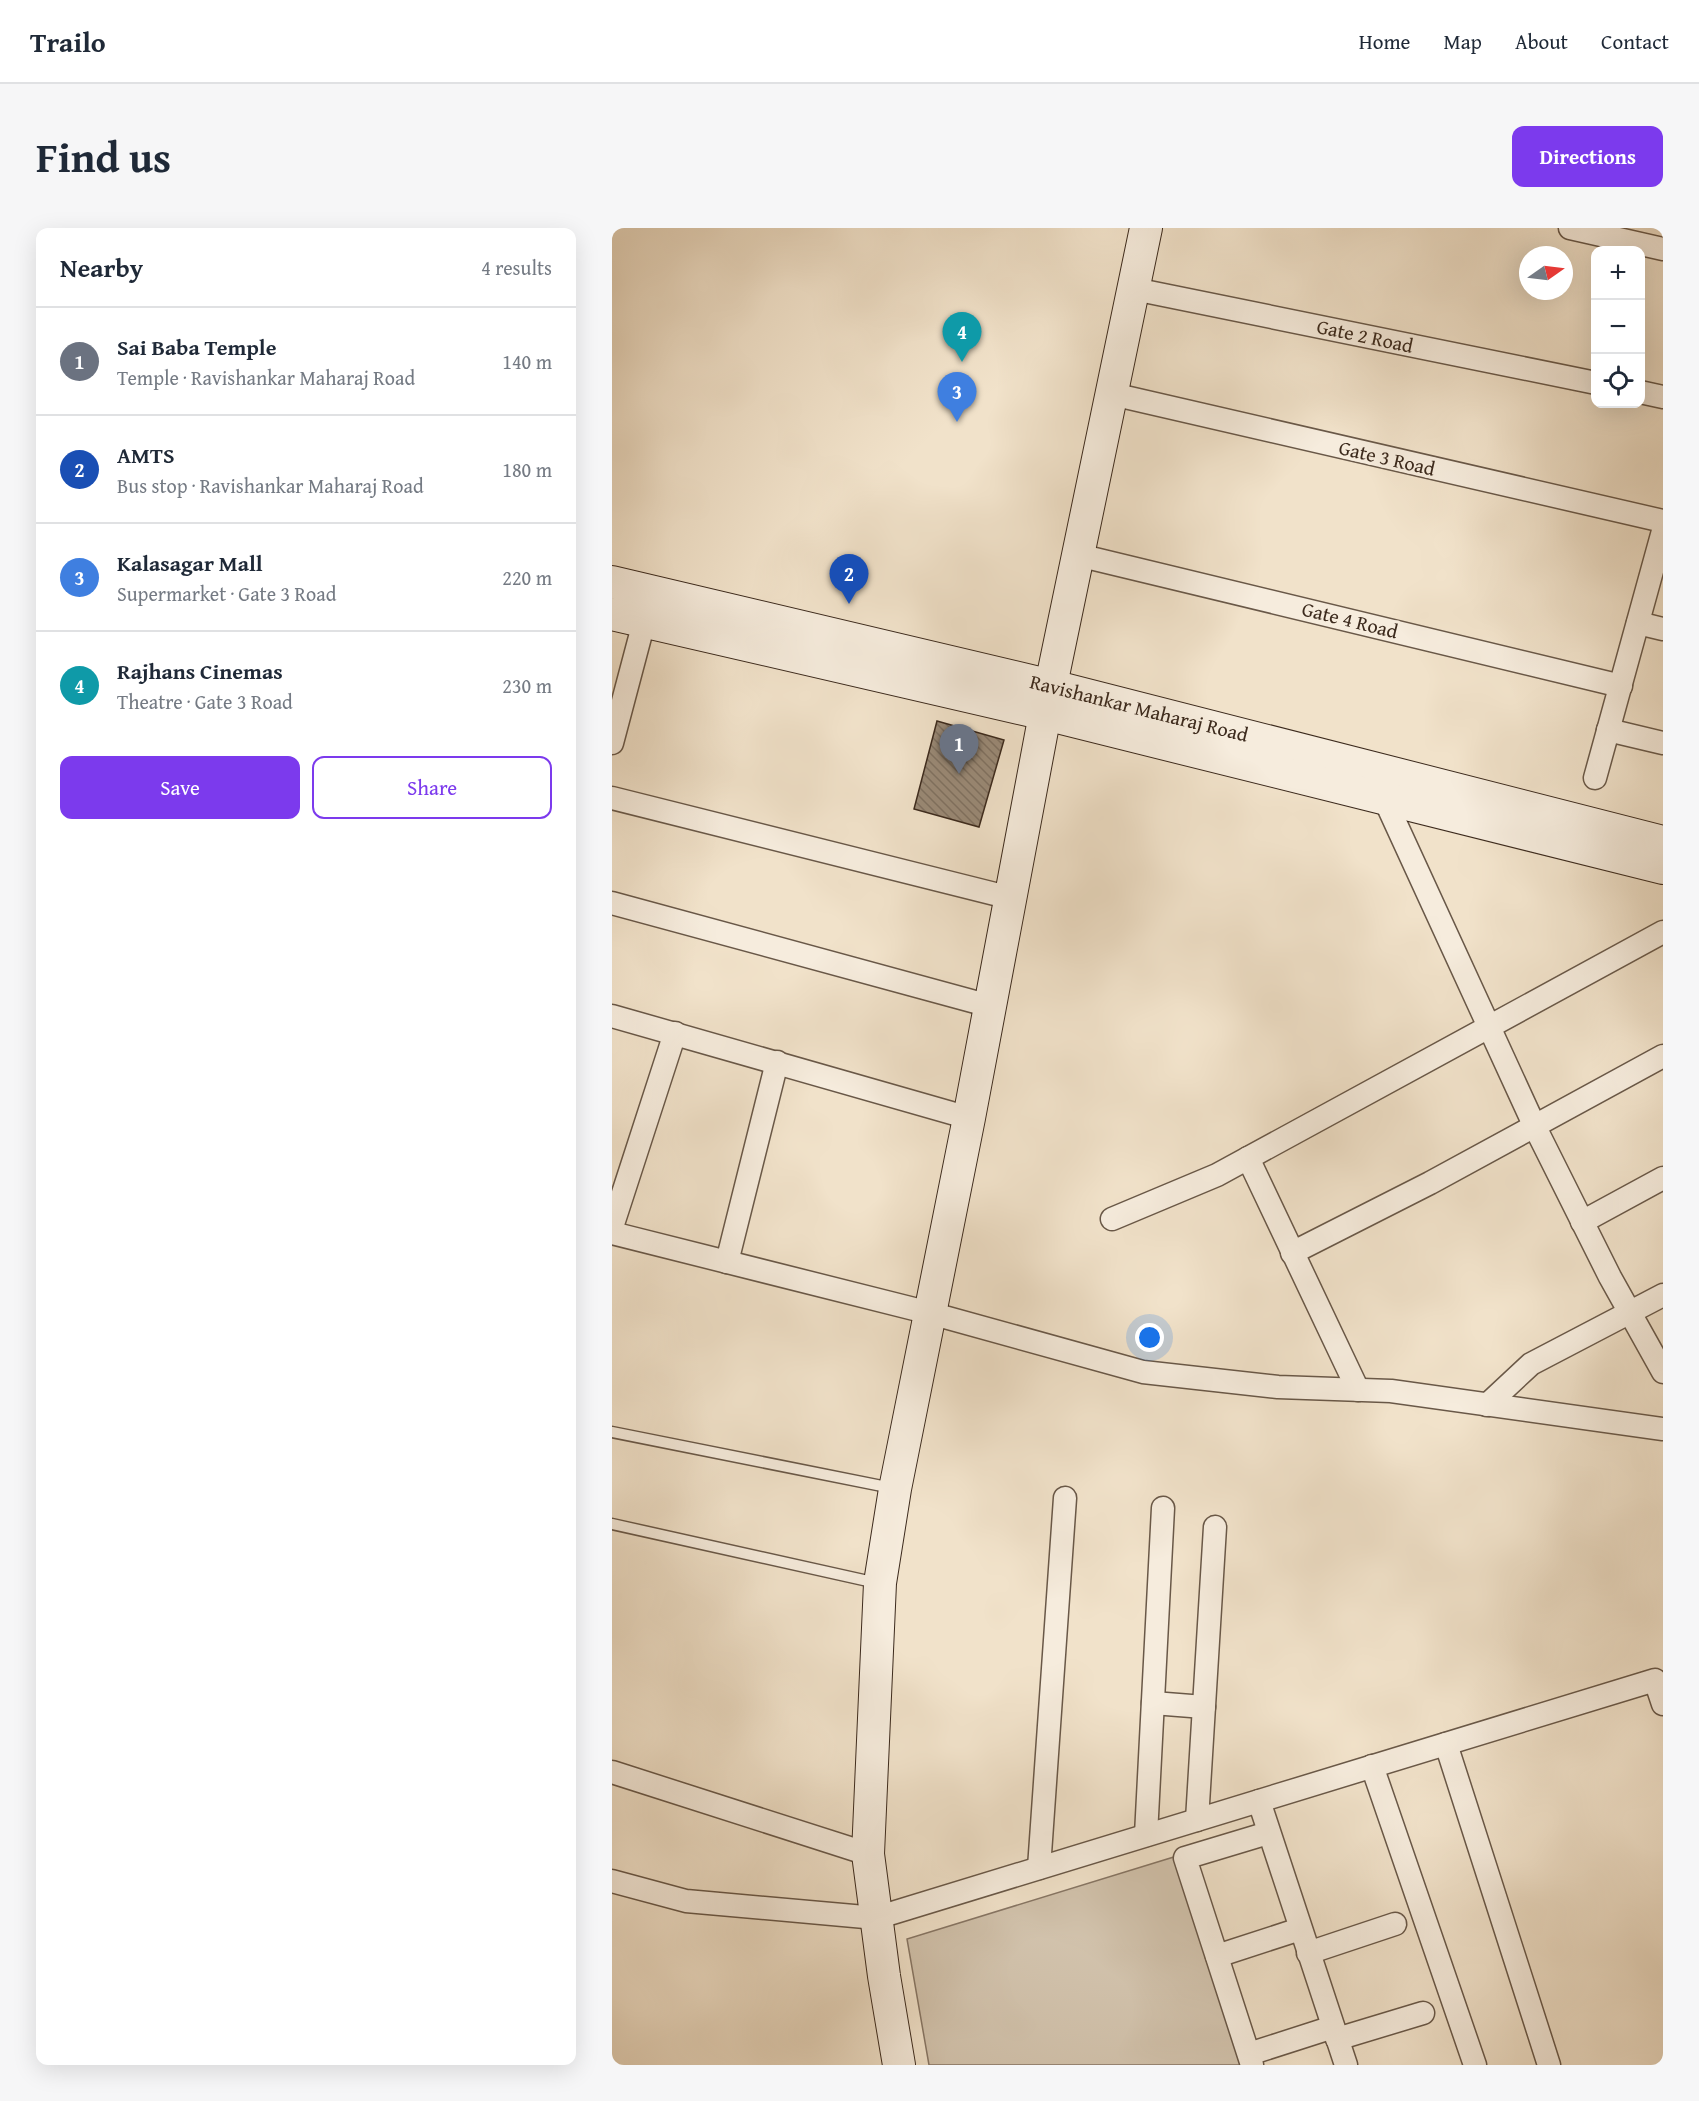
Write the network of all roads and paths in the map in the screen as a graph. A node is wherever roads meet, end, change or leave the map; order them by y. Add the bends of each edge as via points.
1 (1146, 228) edge
2 (1570, 228) edge
3 (1663, 249) edge
4 (1134, 289) junction
5 (1591, 382) edge
6 (1645, 393) edge
7 (1112, 394) junction
8 (1663, 397) edge
9 (1663, 521) edge
10 (1663, 531) edge
11 (1078, 555) junction
12 (612, 582) edge
13 (612, 614) edge
14 (644, 622) junction
15 (1638, 623) junction
16 (1663, 629) edge
17 (1621, 686) junction
18 (1048, 700) junction
19 (1608, 730) junction
20 (612, 743) edge
21 (1663, 743) edge
22 (1595, 778) dead end
23 (612, 798) edge
24 (1384, 798) junction
25 (1663, 842) edge
26 (1663, 868) edge
27 (1011, 898) junction
28 (612, 903) edge
29 (1663, 932) edge
30 (990, 1006) junction
31 (612, 1016) edge
32 (1487, 1027) junction
33 (675, 1034) junction
34 (1663, 1056) edge
35 (777, 1062) junction
36 (969, 1118) junction
37 (1535, 1127) junction
38 (1248, 1158) junction
39 (1663, 1178) edge
40 (1112, 1219) dead end
41 (1582, 1222) junction
42 (612, 1227) edge
43 (612, 1233) edge
44 (1292, 1253) junction
45 (727, 1262) junction
46 (1663, 1295) edge
47 (1629, 1311) junction
48 (930, 1313) junction
49 (1663, 1372) edge
50 (1358, 1390) junction
51 (1487, 1405) junction
52 (1663, 1429) edge
53 (612, 1432) edge
54 (895, 1489) junction
55 (1065, 1498) dead end
56 (1163, 1508) dead end
57 (612, 1524) edge
58 (1215, 1527) dead end
59 (880, 1583) junction
60 (1153, 1702) junction
61 (1663, 1704) edge
62 (1204, 1707) junction
63 (1446, 1744) junction
64 (1372, 1766) junction
65 (612, 1772) edge
66 (1259, 1801) junction
67 (1197, 1820) junction
68 (1268, 1833) junction
69 (1146, 1835) junction
70 (868, 1854) junction
71 (1039, 1868) junction
72 (612, 1881) edge
73 (876, 1918) junction
74 (1395, 1924) dead end
75 (1300, 1929) junction
76 (1308, 1953) junction
77 (1217, 1956) junction
78 (1423, 2013) dead end
79 (1335, 2033) junction
80 (1251, 2060) edge
81 (899, 2065) edge
82 (1346, 2065) edge
83 (1475, 2065) edge
84 (1549, 2065) edge

1 - 4 main road
2 - 3 street
4 - 5 street, Gate 2 Road
4 - 7 main road
6 - 8 street
7 - 9 street, Gate 3 Road
7 - 11 main road
10 - 15 street
11 - 17 street, Gate 4 Road
11 - 18 main road
12 - 18 main road, Ravishankar Maharaj Road
13 - 14 main road, Ravishankar Maharaj Road
14 - 18 main road, Ravishankar Maharaj Road
14 - 20 street
15 - 16 street
15 - 17 street
17 - 19 street
18 - 24 main road, Ravishankar Maharaj Road
18 - 25 main road, Ravishankar Maharaj Road
18 - 27 main road
19 - 21 street
19 - 22 street
23 - 27 street
24 - 26 main road, Ravishankar Maharaj Road
24 - 32 street
27 - 30 main road
28 - 30 street
29 - 32 street
30 - 36 main road
31 - 33 street
32 - 37 street
32 - 38 street
33 - 35 street
33 - 42 street
34 - 37 street
35 - 36 street
35 - 45 street
36 - 48 main road
37 - 41 street
37 - 44 street
38 - 40 street
38 - 44 street
39 - 41 street
41 - 47 street
43 - 45 street
44 - 50 street
45 - 48 street
46 - 47 street
47 - 49 street
47 - 51 street via 1531,1364
48 - 50 street via 1143,1372 1278,1387
48 - 54 main road
50 - 51 street
51 - 52 street
53 - 54 lane
54 - 59 main road
55 - 71 street
56 - 60 street
57 - 59 lane
58 - 62 street
59 - 70 main road
60 - 62 street
60 - 69 street
61 - 63 street via 1656,1680
62 - 67 street
63 - 64 street
63 - 84 street
64 - 66 street
64 - 83 street
65 - 70 street
66 - 67 street
66 - 68 street
67 - 69 street
68 - 75 street
68 - 77 street via 1185,1858
69 - 71 street
70 - 73 main road
71 - 73 street
72 - 73 street via 686,1901
73 - 81 main road
74 - 76 street
75 - 76 street
75 - 77 street
76 - 79 street
77 - 80 street
78 - 79 street
79 - 80 street
79 - 82 street

